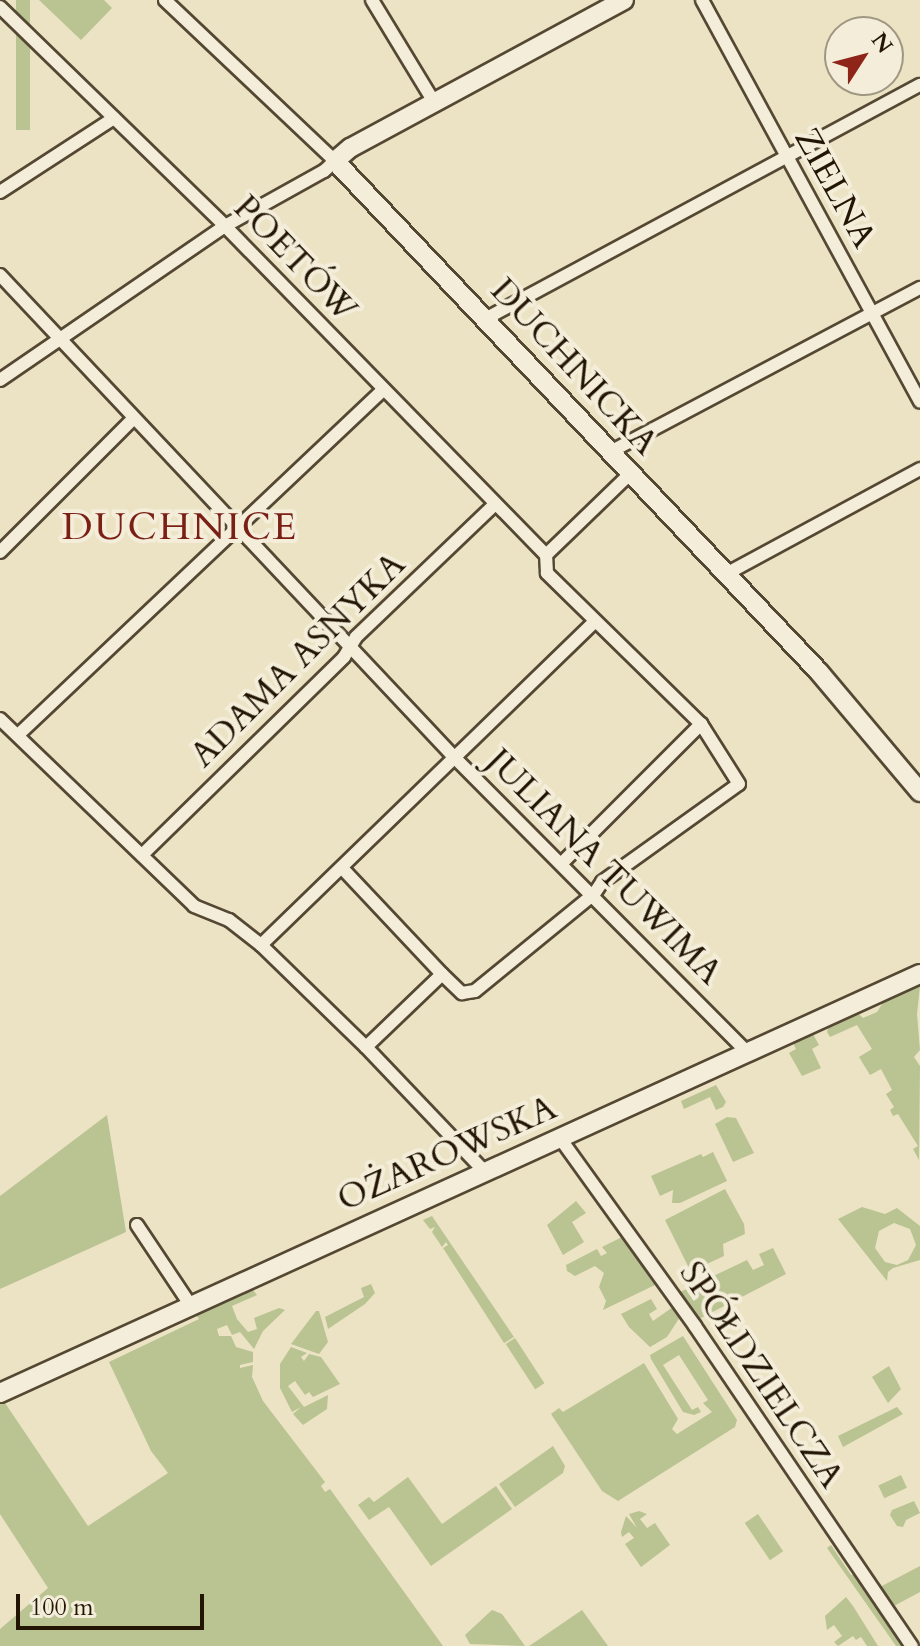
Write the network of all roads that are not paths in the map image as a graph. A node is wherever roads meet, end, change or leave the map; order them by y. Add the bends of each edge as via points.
1 (167, 0) edge
2 (372, 0) edge
3 (624, 0) edge
4 (702, 0) edge
5 (0, 7) edge
6 (920, 85) edge
7 (434, 102) junction
8 (114, 118) junction
9 (785, 156) junction
10 (335, 161) junction
11 (0, 192) edge
12 (225, 226) junction
13 (0, 275) edge
14 (920, 288) edge
15 (872, 313) junction
16 (485, 319) junction
17 (61, 338) junction
18 (0, 380) edge
19 (383, 390) junction
20 (920, 402) edge
21 (133, 419) junction
22 (610, 452) junction
23 (920, 469) edge
24 (631, 473) junction
25 (494, 505) junction
26 (238, 526) junction
27 (0, 552) edge
28 (546, 555) junction
29 (726, 574) junction
30 (595, 621) junction
31 (350, 647) junction
32 (0, 719) edge
33 (701, 724) junction
34 (18, 735) junction
35 (456, 759) junction
36 (920, 792) edge
37 (142, 855) junction
38 (562, 863) junction
39 (343, 869) junction
40 (594, 894) junction
41 (261, 945) junction
42 (442, 974) junction
43 (920, 974) edge
44 (366, 1047) junction
45 (748, 1053) junction
46 (560, 1138) junction
47 (485, 1172) junction
48 (137, 1225) dead end
49 (191, 1306) junction
50 (0, 1393) edge
51 (912, 1646) edge

1 - 10 street, DUCHNICKA
2 - 7 street
3 - 7 street
4 - 9 street, ZIELNA
5 - 8 street, POETÓW
6 - 9 street
7 - 10 street
8 - 11 street
8 - 12 street, POETÓW
9 - 15 street, ZIELNA
9 - 16 street
10 - 12 street
10 - 16 street, DUCHNICKA
12 - 17 street
12 - 19 street, POETÓW
13 - 17 street
14 - 15 street
15 - 20 street, ZIELNA
15 - 22 street
16 - 22 street, DUCHNICKA
17 - 18 street
17 - 21 street
19 - 25 street, POETÓW
19 - 26 street
21 - 26 street
21 - 27 street
22 - 24 street, DUCHNICKA
23 - 29 street
24 - 28 street
24 - 29 street, DUCHNICKA
25 - 28 street, POETÓW
25 - 31 street, ADAMA ASNYKA
26 - 31 street
26 - 34 street
28 - 30 street, POETÓW via 547,573
29 - 36 street, DUCHNICKA via 819,672
30 - 33 street, POETÓW
30 - 35 street, JULIANA TUWIMA
31 - 35 street
31 - 37 street, ADAMA ASNYKA
32 - 34 street
33 - 38 street
33 - 40 street, POETÓW via 739,784 602,882
34 - 37 street
35 - 38 street, JULIANA TUWIMA
35 - 39 street
37 - 41 street via 194,906 229,920
38 - 40 street, JULIANA TUWIMA
39 - 41 street
39 - 42 street
40 - 42 street via 475,991 462,993
40 - 45 street, JULIANA TUWIMA
41 - 44 street
42 - 44 street
43 - 45 street, OŻAROWSKA
44 - 47 street
45 - 46 street, OŻAROWSKA
46 - 47 street, OŻAROWSKA
46 - 51 street, SPÓŁDZIELCZA
47 - 49 street, OŻAROWSKA
48 - 49 street
49 - 50 street, OŻAROWSKA

